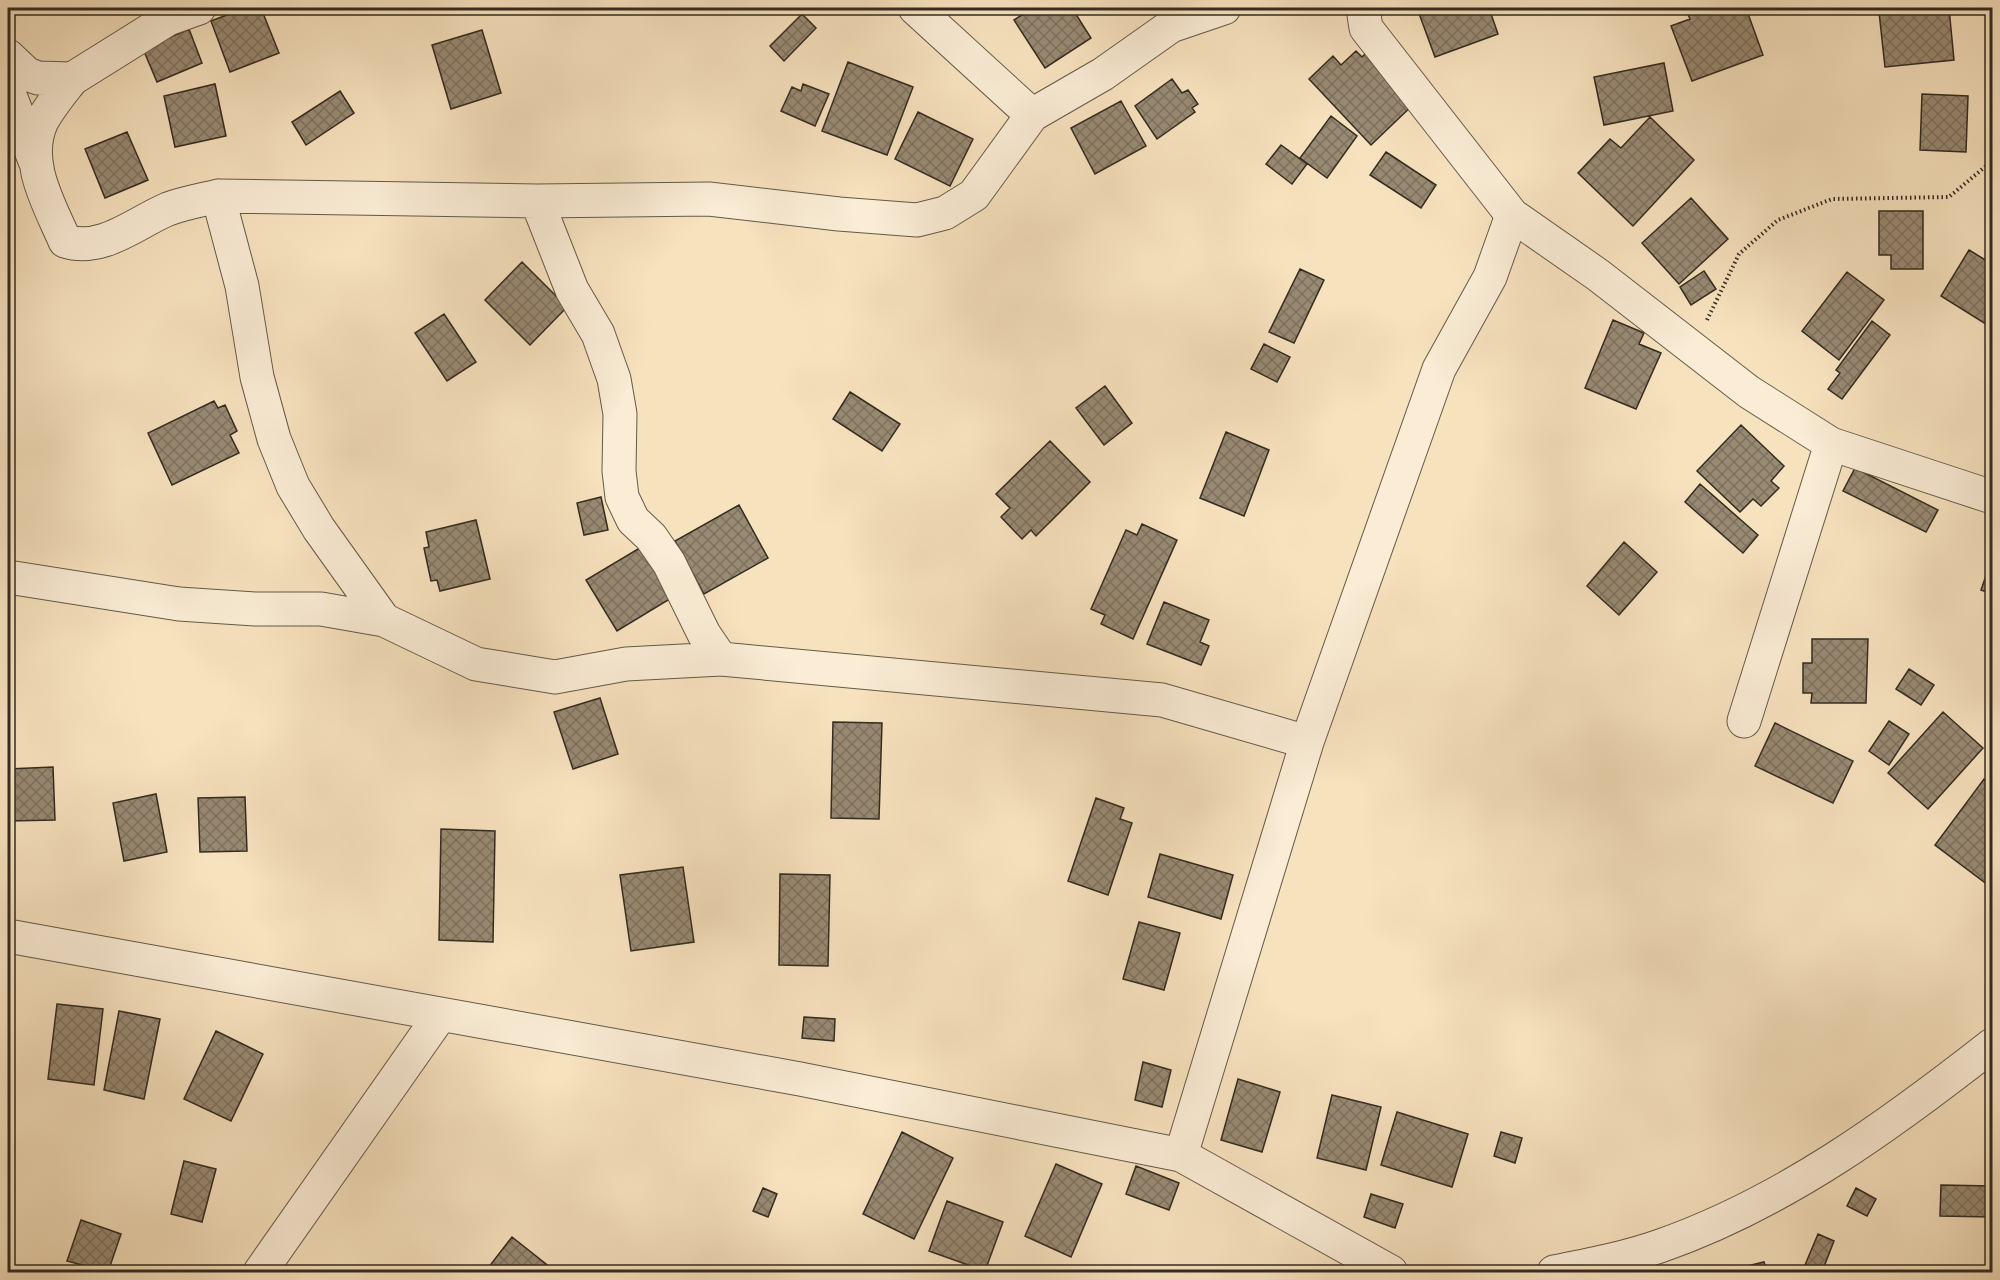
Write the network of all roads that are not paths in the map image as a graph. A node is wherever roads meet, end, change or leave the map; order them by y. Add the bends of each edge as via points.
1 (199, 8) edge
2 (915, 8) edge
3 (1224, 8) edge
4 (1363, 8) edge
5 (8, 56) edge
6 (72, 79) junction
7 (8, 90) edge
8 (1032, 115) junction
9 (35, 161) junction
10 (218, 196) junction
11 (537, 201) junction
12 (1512, 215) junction
13 (1831, 444) junction
14 (1992, 497) edge
15 (8, 577) edge
16 (384, 620) junction
17 (721, 659) junction
18 (1744, 721) dead end
19 (1307, 742) junction
20 (8, 936) edge
21 (441, 1014) junction
22 (1992, 1045) edge
23 (1181, 1155) junction
24 (1609, 1268) edge
25 (260, 1272) edge
26 (1391, 1272) edge
27 (1554, 1272) edge

1 - 6 street via 168,19
2 - 8 street
3 - 8 street via 1171,26 1103,74
4 - 12 street via 1366,28
5 - 6 street via 27,74 38,78
6 - 9 street via 42,122
7 - 9 street
8 - 11 street via 974,195 945,213 917,220 709,199
9 - 10 street via 65,241 79,245 107,240 172,208
10 - 11 street
10 - 16 street via 242,286 257,377 274,439 293,486 319,529
11 - 17 street via 572,290 598,334 614,379 620,414 622,498 633,520 669,562 704,634
12 - 13 street via 1598,275 1749,392
12 - 19 street via 1490,277 1439,369
13 - 14 street
13 - 18 street
15 - 16 street via 179,604 321,609
16 - 17 street via 476,664 555,677 626,664
17 - 19 street via 1162,700
19 - 23 street
20 - 21 street
21 - 23 street via 800,1079
21 - 25 street
22 - 24 street via 1856,1146 1790,1185 1745,1210
23 - 26 street
24 - 27 street

